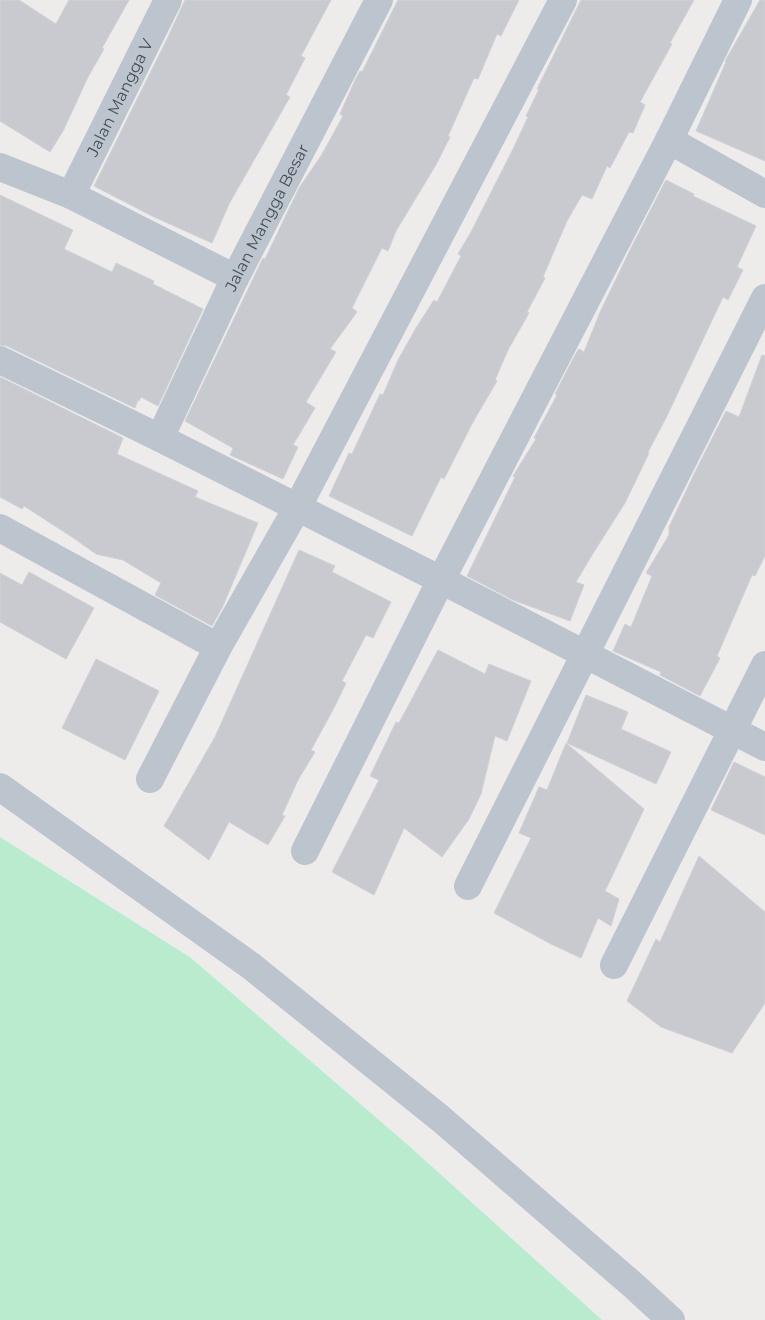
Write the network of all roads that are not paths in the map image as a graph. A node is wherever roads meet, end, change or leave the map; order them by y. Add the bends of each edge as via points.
1 (168, 0) edge
2 (379, 0) edge
3 (563, 0) edge
4 (738, 0) edge
5 (669, 140) junction
6 (0, 167) edge
7 (765, 194) edge
8 (70, 195) junction
9 (235, 278) junction
10 (765, 298) edge
11 (0, 360) edge
12 (160, 438) junction
13 (297, 508) junction
14 (0, 528) edge
15 (441, 580) junction
16 (218, 647) junction
17 (584, 654) junction
18 (765, 665) edge
19 (732, 731) junction
20 (765, 747) edge
21 (150, 779) dead end
22 (0, 787) edge
23 (305, 851) dead end
24 (468, 886) dead end
25 (614, 965) dead end
26 (671, 1320) edge

1 - 8 street, Jalan Mangga V
2 - 9 street, Jalan Mangga Besar
3 - 13 street
4 - 5 street
5 - 7 street
5 - 15 street
6 - 8 street
8 - 9 street
9 - 12 street, Jalan Mangga Besar
10 - 17 street
11 - 12 street
12 - 13 street
13 - 15 street
13 - 16 street
14 - 16 street
15 - 17 street
15 - 23 street
16 - 21 street
17 - 19 street
17 - 24 street
18 - 19 street
19 - 20 street
19 - 25 street
22 - 26 street via 258,972 442,1119

